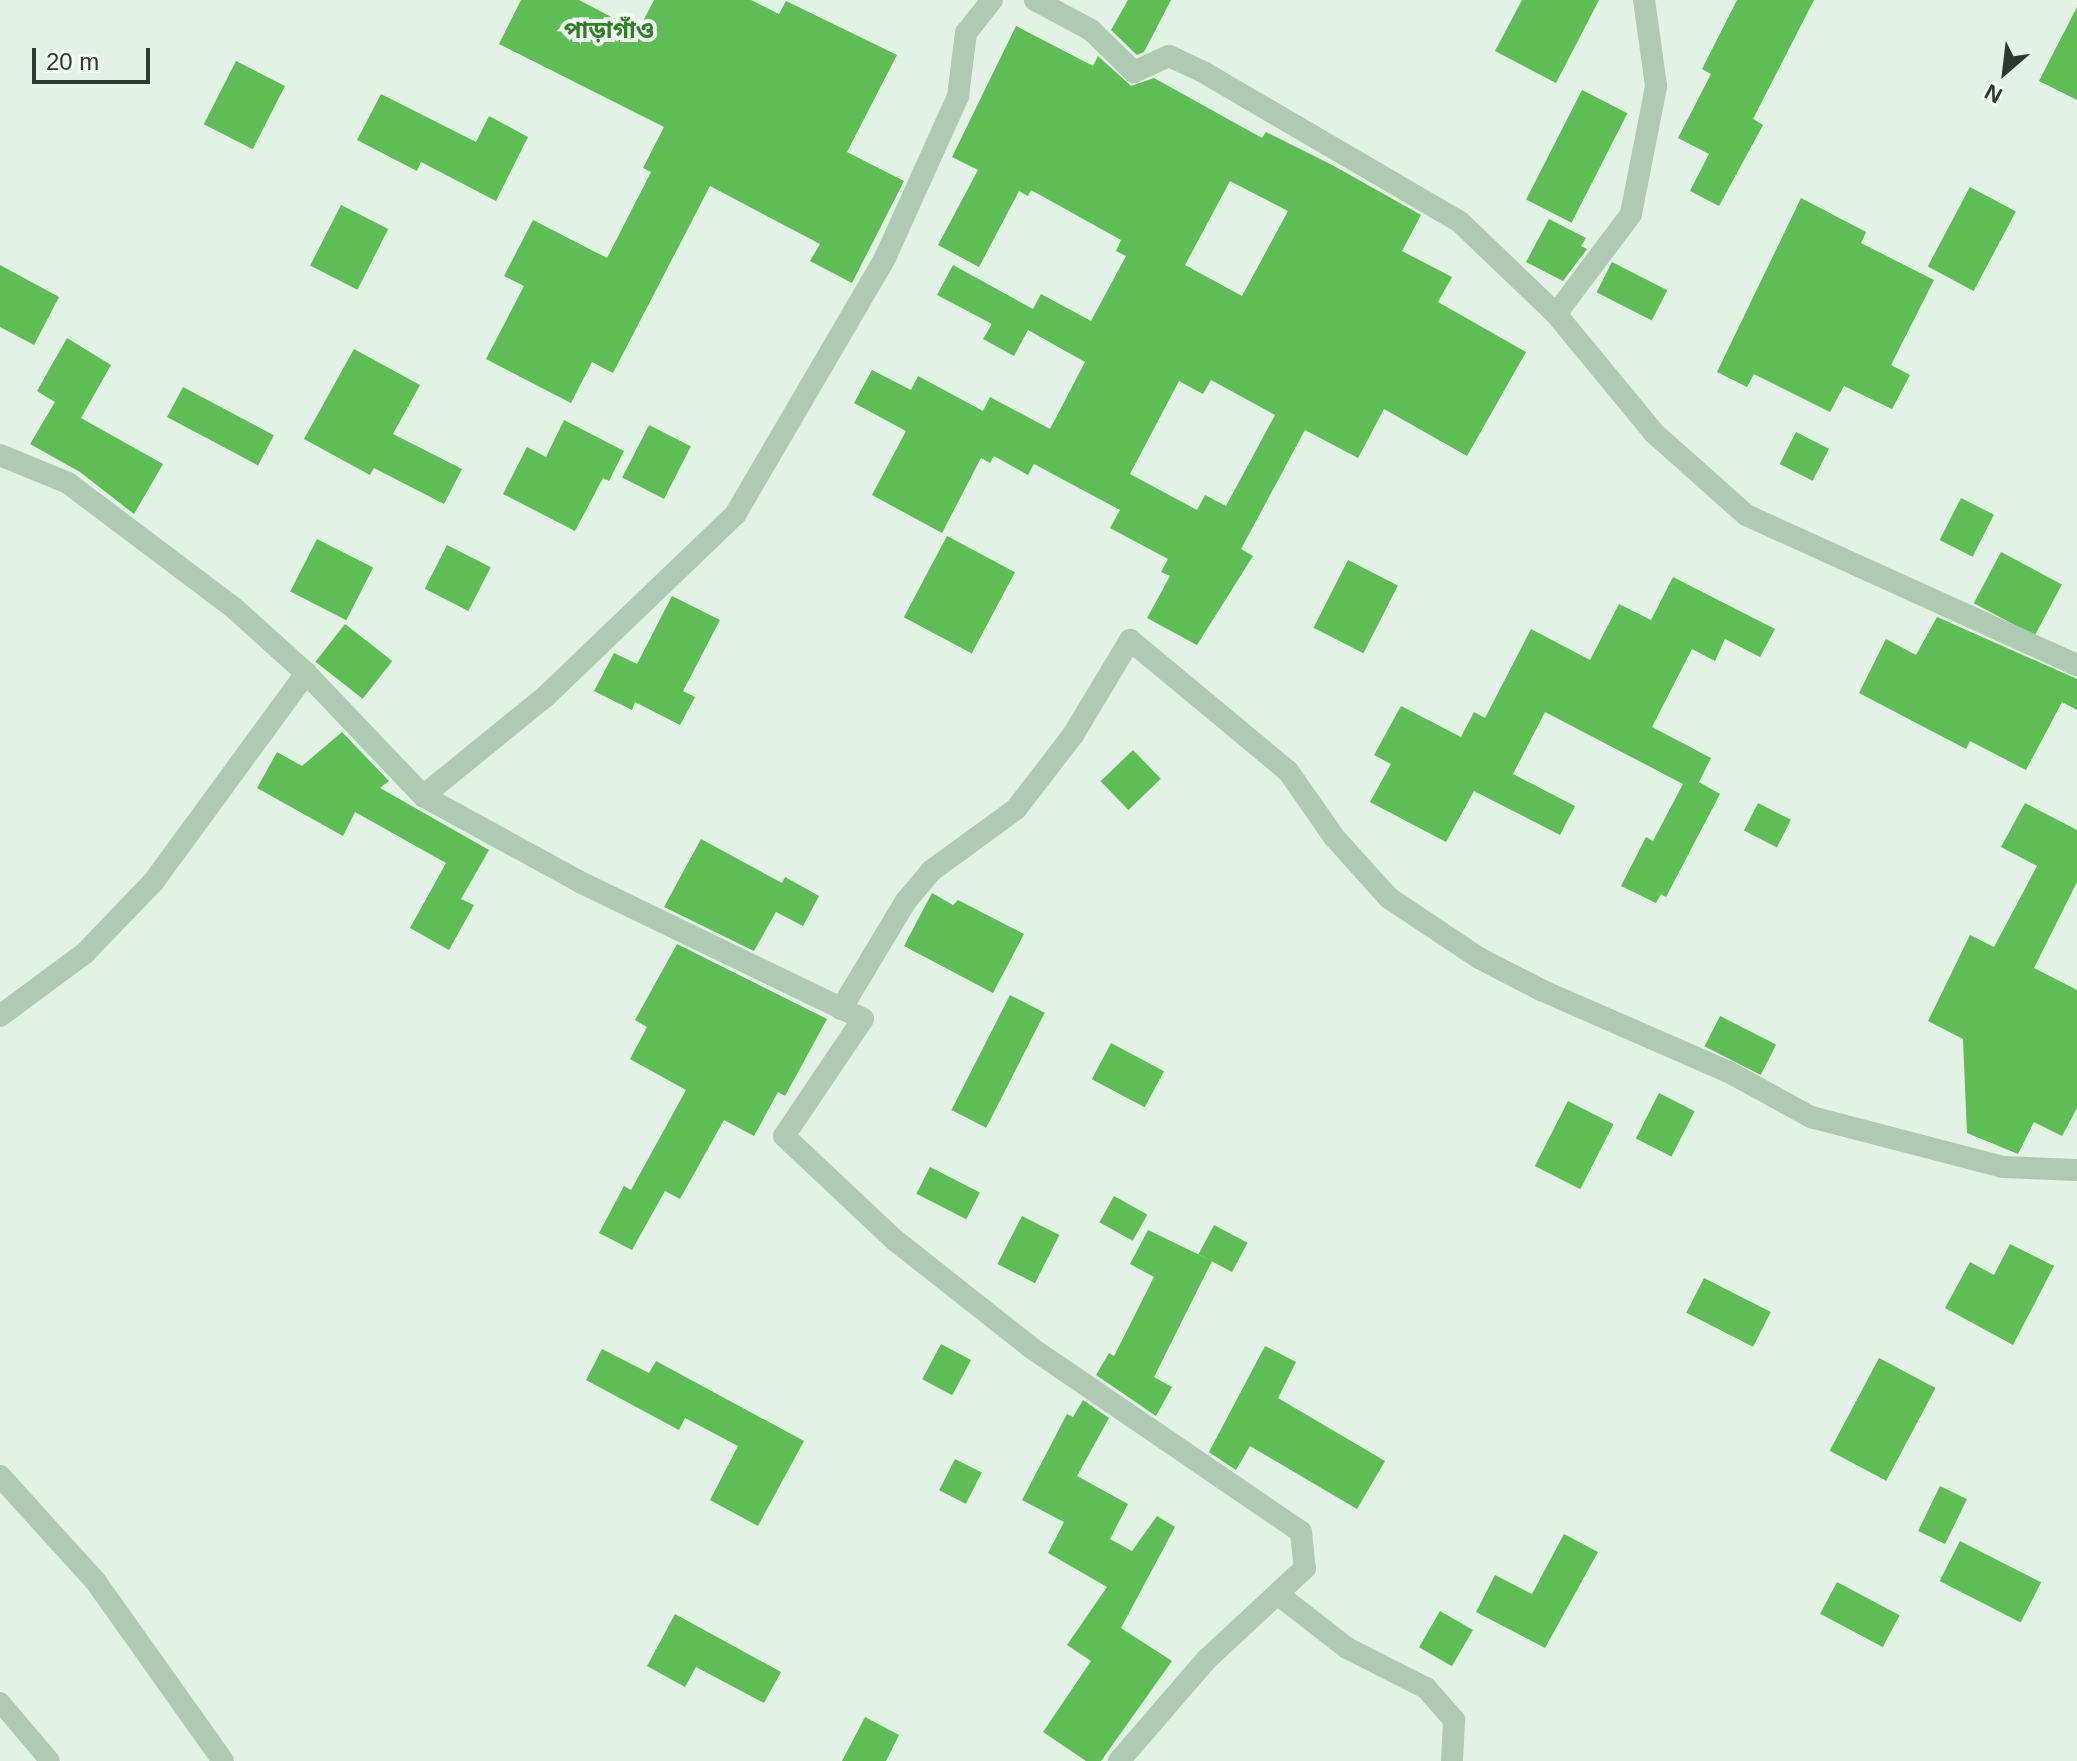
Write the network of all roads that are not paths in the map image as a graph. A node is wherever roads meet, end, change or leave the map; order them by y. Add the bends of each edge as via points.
1 (992, 0) edge
2 (1035, 0) edge
3 (1644, 0) edge
4 (1556, 314) junction
5 (0, 455) edge
6 (2077, 665) edge
7 (306, 673) junction
8 (423, 796) junction
9 (841, 1009) junction
10 (0, 1016) edge
11 (2077, 1170) edge
12 (0, 1476) edge
13 (1280, 1596) junction
14 (0, 1702) edge
15 (50, 1761) edge
16 (223, 1761) edge
17 (1119, 1761) edge
18 (1452, 1761) edge

1 - 8 street via 966,33 958,96 885,258 735,515 546,696
2 - 4 street via 1091,30 1134,72 1169,56 1385,175 1460,222
3 - 4 street via 1656,86 1631,214
4 - 6 street via 1654,433 1746,515
5 - 7 street via 68,483 235,609
7 - 8 street
7 - 10 street via 154,881 85,953
8 - 9 street via 580,882
9 - 11 street via 906,901 931,871 1016,809 1073,735 1130,640 1288,771 1334,837 1389,898 1479,958 1729,1072 1811,1117 2003,1167
9 - 13 street via 863,1019 784,1136 896,1241 1030,1347 1301,1532 1305,1568
12 - 16 street via 96,1582
13 - 17 street via 1207,1659
13 - 18 street via 1347,1648 1426,1688 1454,1720
14 - 15 lane

